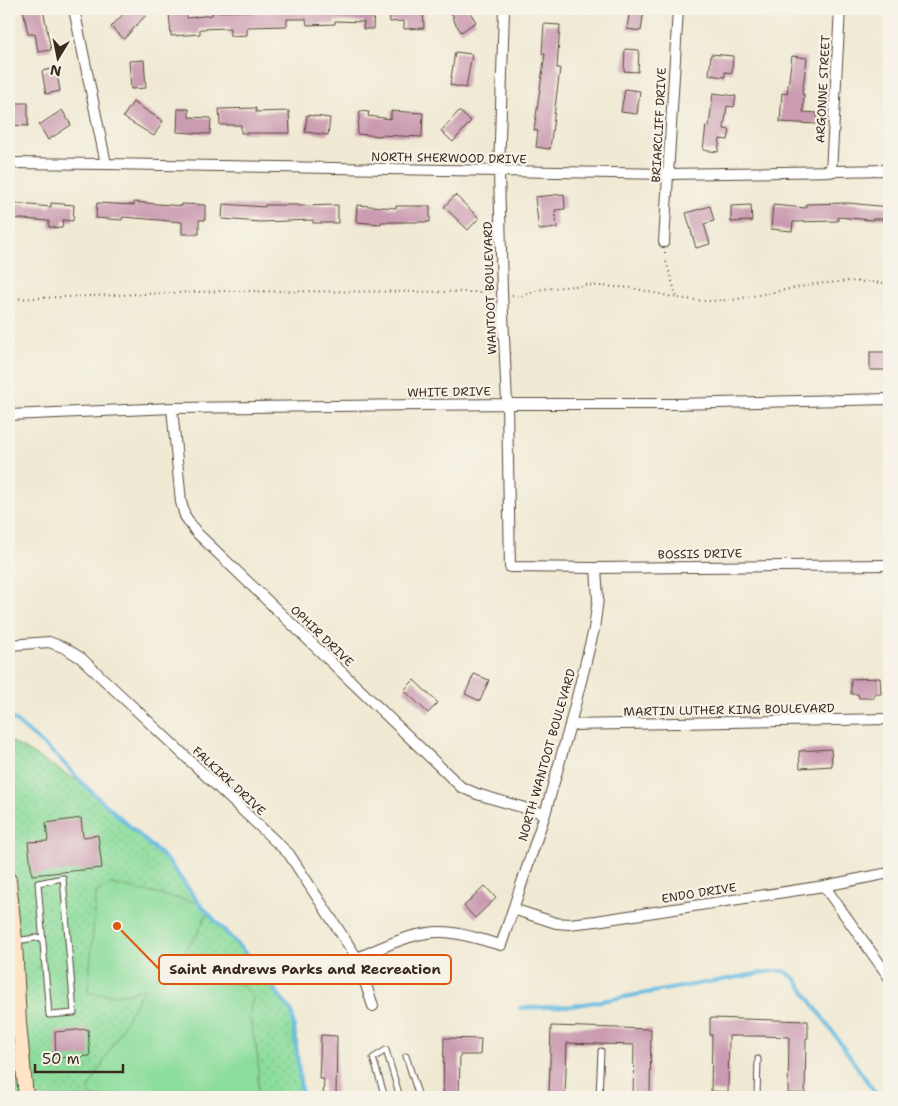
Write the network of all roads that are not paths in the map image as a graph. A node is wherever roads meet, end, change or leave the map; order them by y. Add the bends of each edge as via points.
1 (74, 9) edge
2 (504, 9) edge
3 (678, 9) edge
4 (840, 9) edge
5 (9, 163) edge
6 (106, 164) junction
7 (889, 170) edge
8 (498, 172) junction
9 (831, 172) junction
10 (668, 174) junction
11 (664, 242) road end
12 (889, 399) edge
13 (507, 404) junction
14 (172, 408) junction
15 (9, 415) edge
16 (889, 565) edge
17 (510, 567) joint
18 (596, 568) junction
19 (9, 645) edge
20 (889, 719) edge
21 (570, 725) junction
22 (545, 814) junction
23 (889, 873) edge
24 (9, 880) edge
25 (824, 886) junction
26 (513, 909) junction
27 (42, 937) junction
28 (12, 941) edge
29 (357, 958) junction
30 (889, 976) edge
31 (374, 1006) dead end
32 (601, 1051) dead end
33 (406, 1056) dead end
34 (758, 1059) dead end
35 (26, 1097) edge
36 (385, 1097) edge
37 (400, 1097) edge
38 (419, 1097) edge
39 (599, 1097) edge
40 (757, 1097) edge

1 - 6 street
2 - 8 street, WANTOOT BOULEVARD
3 - 10 street, BRIARCLIFF DRIVE
4 - 9 street, ARGONNE STREET
5 - 6 street, NORTH SHERWOOD DRIVE
6 - 8 street, NORTH SHERWOOD DRIVE
7 - 9 street, NORTH SHERWOOD DRIVE
8 - 10 street, NORTH SHERWOOD DRIVE
8 - 13 street, WANTOOT BOULEVARD
9 - 10 street, NORTH SHERWOOD DRIVE
10 - 11 street, BRIARCLIFF DRIVE
12 - 13 street, WHITE DRIVE
13 - 14 street, WHITE DRIVE
13 - 17 street, WANTOOT BOULEVARD
14 - 15 street, WHITE DRIVE
14 - 22 street, OPHIR DRIVE via 181,502 185,516 196,532 461,787
16 - 18 street, BOSSIS DRIVE
17 - 18 street, BOSSIS DRIVE
18 - 21 street, NORTH WANTOOT BOULEVARD via 598,599 594,629
19 - 29 street, FALKIRK DRIVE via 49,642 81,658 288,854
20 - 21 street, MARTIN LUTHER KING BOULEVARD
21 - 22 street, NORTH WANTOOT BOULEVARD
22 - 26 street, NORTH WANTOOT BOULEVARD
23 - 25 street, ENDO DRIVE
24 - 28 main road
25 - 26 street, ENDO DRIVE via 570,924 556,923
25 - 30 street
26 - 29 street, NORTH WANTOOT BOULEVARD via 501,945 451,932 423,933
27 - 27 lane via 49,1015 74,1013 64,878 38,883
27 - 28 lane
28 - 35 main road
29 - 31 street, FALKIRK DRIVE
32 - 39 lane
33 - 38 lane
34 - 40 lane
36 - 37 lane via 373,1058 386,1050

